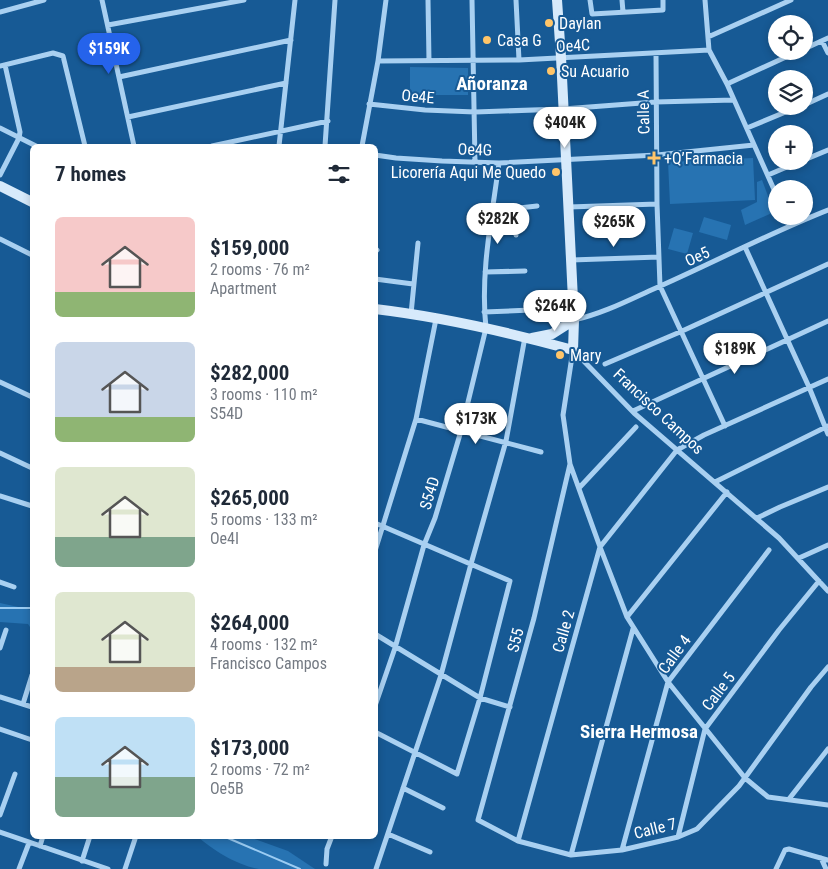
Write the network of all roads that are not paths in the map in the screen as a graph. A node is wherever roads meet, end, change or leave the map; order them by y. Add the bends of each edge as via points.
1 (44, 0) edge
2 (102, 0) edge
3 (244, 0) edge
4 (295, 0) edge
5 (335, 0) edge
6 (386, 0) edge
7 (428, 0) edge
8 (472, 0) edge
9 (516, 0) edge
10 (557, 0) edge
11 (590, 0) edge
12 (622, 0) edge
13 (663, 0) edge
14 (704, 0) edge
15 (791, 0) edge
16 (0, 12) edge
17 (624, 12) junction
18 (108, 25) junction
19 (708, 37) junction
20 (828, 38) edge
21 (291, 40) junction
22 (822, 41) junction
23 (813, 45) edge
24 (709, 50) junction
25 (656, 53) junction
26 (828, 53) edge
27 (561, 57) junction
28 (519, 60) junction
29 (779, 60) edge
30 (378, 61) junction
31 (429, 61) junction
32 (474, 62) junction
33 (2, 65) edge
34 (120, 77) junction
35 (286, 83) junction
36 (727, 84) junction
37 (828, 94) edge
38 (734, 100) junction
39 (813, 100) edge
40 (655, 102) junction
41 (369, 104) junction
42 (563, 109) junction
43 (475, 112) junction
44 (778, 115) edge
45 (128, 117) junction
46 (328, 121) junction
47 (0, 128) edge
48 (747, 128) junction
49 (281, 131) junction
50 (19, 138) junction
51 (32, 144) edge
52 (85, 144) edge
53 (134, 144) edge
54 (221, 144) edge
55 (279, 144) edge
56 (325, 144) edge
57 (362, 144) edge
58 (754, 145) junction
59 (828, 150) edge
60 (378, 155) edge
61 (656, 155) junction
62 (813, 156) edge
63 (566, 159) junction
64 (475, 161) junction
65 (499, 163) junction
66 (780, 170) edge
67 (0, 175) edge
68 (768, 175) junction
69 (770, 180) edge
70 (0, 186) edge
71 (30, 201) edge
72 (657, 204) junction
73 (537, 206) dead end
74 (569, 207) junction
75 (514, 208) junction
76 (828, 210) edge
77 (493, 211) junction
78 (813, 216) edge
79 (790, 225) edge
80 (516, 235) dead end
81 (0, 239) edge
82 (418, 243) dead end
83 (745, 247) junction
84 (30, 254) edge
85 (659, 257) junction
86 (571, 260) junction
87 (828, 264) edge
88 (525, 271) dead end
89 (485, 272) junction
90 (378, 279) edge
91 (413, 284) junction
92 (660, 286) junction
93 (766, 293) junction
94 (378, 309) edge
95 (531, 310) dead end
96 (484, 312) junction
97 (411, 314) junction
98 (436, 319) junction
99 (574, 320) junction
100 (828, 321) edge
101 (486, 328) junction
102 (680, 332) junction
103 (528, 337) junction
104 (786, 339) junction
105 (573, 350) junction
106 (605, 364) dead end
107 (828, 379) edge
108 (703, 380) junction
109 (0, 382) edge
110 (809, 387) junction
111 (30, 396) edge
112 (633, 412) junction
113 (416, 419) junction
114 (725, 426) junction
115 (826, 426) edge
116 (636, 427) dead end
117 (461, 431) junction
118 (828, 434) edge
119 (506, 442) junction
120 (677, 450) junction
121 (541, 452) dead end
122 (0, 454) edge
123 (570, 464) junction
124 (30, 467) edge
125 (715, 482) junction
126 (828, 487) edge
127 (579, 488) junction
128 (727, 492) junction
129 (0, 496) edge
130 (30, 505) edge
131 (757, 518) junction
132 (378, 524) edge
133 (382, 526) junction
134 (378, 540) edge
135 (424, 545) junction
136 (828, 545) edge
137 (600, 548) junction
138 (769, 550) dead end
139 (799, 558) junction
140 (471, 564) junction
141 (819, 581) junction
142 (0, 582) edge
143 (14, 587) dead end
144 (828, 590) edge
145 (627, 618) junction
146 (633, 629) junction
147 (6, 630) dead end
148 (378, 636) edge
149 (0, 648) edge
150 (395, 648) junction
151 (828, 667) edge
152 (441, 676) junction
153 (30, 681) edge
154 (668, 682) junction
155 (0, 697) edge
156 (378, 697) edge
157 (480, 698) junction
158 (23, 704) junction
159 (30, 706) edge
160 (510, 707) junction
161 (705, 728) junction
162 (0, 729) edge
163 (378, 734) edge
164 (30, 739) edge
165 (828, 749) edge
166 (415, 753) junction
167 (15, 774) dead end
168 (745, 778) junction
169 (403, 788) junction
170 (789, 799) junction
171 (828, 805) edge
172 (443, 808) dead end
173 (0, 815) edge
174 (478, 820) joint
175 (0, 832) edge
176 (388, 834) junction
177 (678, 837) junction
178 (42, 839) edge
179 (89, 839) edge
180 (135, 839) edge
181 (331, 839) edge
182 (518, 841) junction
183 (29, 843) junction
184 (40, 846) junction
185 (622, 850) junction
186 (430, 852) dead end
187 (571, 855) junction
188 (821, 858) junction
189 (828, 860) edge
190 (82, 861) junction
191 (326, 864) dead end
192 (19, 869) edge
193 (108, 869) edge
194 (125, 869) edge
195 (376, 869) edge
196 (776, 869) edge
197 (826, 869) edge

1 - 16 street
2 - 18 street
3 - 18 street
4 - 21 street
5 - 46 street
6 - 30 street
7 - 31 street
8 - 32 street
9 - 28 street
10 - 27 street
11 - 17 street via 592,14
12 - 17 street
13 - 17 street via 663,10
14 - 19 street
15 - 19 street
18 - 34 street
19 - 24 street
20 - 22 street
21 - 34 street
21 - 35 street
22 - 23 street
22 - 26 street
24 - 25 street, Oe4C
24 - 36 street
25 - 27 street, Oe4C
25 - 40 street, Calle A
27 - 28 street, Oe4C
27 - 42 street
28 - 32 street, Oe4C
29 - 36 street
30 - 31 street, Oe4C
30 - 41 street
31 - 32 street, Oe4C
32 - 43 street
33 - 50 street
33 - 52 street via 53,53 63,56
34 - 45 street
35 - 45 street
35 - 49 street
36 - 38 street
37 - 39 street
38 - 40 street, Oe4E
38 - 48 street
40 - 42 street, Oe4E
40 - 61 street, Calle A
41 - 43 street, Oe4E
41 - 57 street
42 - 43 street, Oe4E
42 - 63 street
43 - 64 street
44 - 48 street
45 - 53 street
46 - 49 street
46 - 56 street
47 - 50 street
48 - 58 street
49 - 54 street
49 - 55 street
50 - 51 street
50 - 67 street
58 - 61 street, Oe4G
58 - 68 street
59 - 62 street
60 - 64 street, Oe4G
61 - 63 street, Oe4G
61 - 72 street, Calle A
63 - 65 street, Oe4G
63 - 74 street
64 - 65 street, Oe4G
65 - 77 street, S54D
66 - 68 street
68 - 69 street
70 - 71 street
72 - 74 street
72 - 85 street, Calle A
73 - 75 street
74 - 86 street
75 - 77 street
75 - 80 street
76 - 78 street, Oe5
77 - 89 street, S54D
79 - 83 street, Oe5
81 - 84 street
82 - 91 street
83 - 92 street, Oe5
83 - 93 street
85 - 86 street
85 - 92 street, Calle A
86 - 99 street
87 - 93 street
88 - 89 street
89 - 96 street, S54D
90 - 91 street
91 - 97 street
92 - 99 street, Oe5 via 596,314
92 - 102 street, Calle A
93 - 102 street
93 - 104 street
94 - 97 street, Francisco Campos
95 - 96 street
96 - 101 street, S54D
97 - 98 street, Francisco Campos
98 - 101 street, Francisco Campos
98 - 113 street
99 - 103 street via 552,334
99 - 105 street
100 - 104 street
101 - 103 street, Francisco Campos
101 - 117 street, S54D
102 - 106 street
102 - 108 street, Calle A
103 - 105 street, Francisco Campos
103 - 119 street
104 - 108 street
104 - 110 street
105 - 112 street, Francisco Campos
105 - 123 street via 563,415
107 - 110 street
108 - 112 street
108 - 114 street, Calle A
109 - 111 street
110 - 114 street
110 - 115 street
112 - 120 street, Francisco Campos
113 - 117 street
113 - 133 street
114 - 120 street
115 - 118 street
115 - 125 street
116 - 127 street
117 - 119 street
117 - 135 street, S54D
119 - 121 street
119 - 140 street
120 - 125 street, Francisco Campos
120 - 137 street, Calle 2
122 - 124 street
123 - 127 street
123 - 160 street, S55
125 - 128 street, Francisco Campos
126 - 131 street
127 - 137 street
128 - 131 street, Francisco Campos
128 - 145 street
129 - 130 street
131 - 139 street, Francisco Campos
132 - 133 street
133 - 134 street
133 - 135 street
135 - 140 street
135 - 150 street, S54D
136 - 139 street
137 - 145 street
137 - 182 street, Calle 2
138 - 154 street, Calle 4
139 - 141 street, Francisco Campos
140 - 152 street
140 - 157 street via 510,581
141 - 144 street, Francisco Campos
141 - 161 street, Calle 5
142 - 143 street
145 - 146 street
146 - 154 street
146 - 187 street
147 - 149 street
148 - 150 street
150 - 152 street
150 - 156 street, S54D
151 - 168 street, Calle 7
152 - 157 street
152 - 166 street
153 - 158 street
154 - 161 street
154 - 185 street, Calle 4
155 - 158 street
157 - 160 street
157 - 166 street via 457,774
158 - 159 street
160 - 174 street, S55
161 - 168 street
161 - 177 street, Calle 5
162 - 164 street
163 - 166 street
165 - 170 street
166 - 169 street
167 - 173 street
168 - 170 street via 768,797
168 - 177 street, Calle 7 via 697,829
169 - 172 street
169 - 176 street
170 - 171 street
174 - 182 street, Calle 7
175 - 183 street
176 - 186 street
176 - 195 street
177 - 185 street, Calle 7
178 - 184 street
179 - 190 street
180 - 194 street
181 - 191 street
182 - 187 street, Calle 7
183 - 184 street
183 - 192 street
184 - 190 street
185 - 187 street, Calle 7
188 - 189 street
188 - 196 street via 789,849 785,850
188 - 197 street
190 - 193 street

